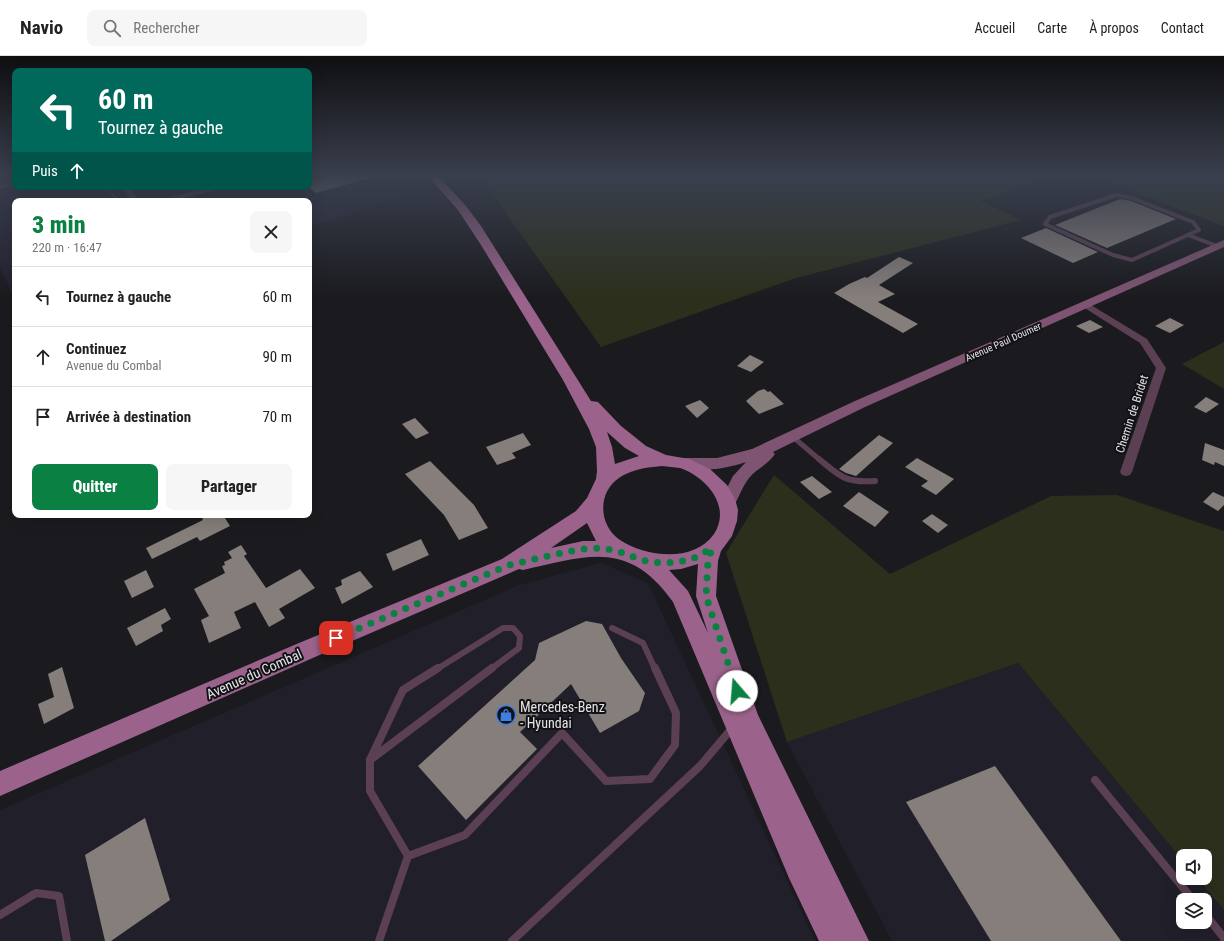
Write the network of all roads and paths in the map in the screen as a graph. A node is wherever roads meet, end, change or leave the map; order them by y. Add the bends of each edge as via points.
1 (469, 216) edge
2 (1052, 216) edge
3 (1179, 216) edge
4 (1188, 235) junction
5 (1220, 245) edge
6 (1086, 305) junction
7 (578, 391) junction
8 (788, 439) junction
9 (662, 460) junction
10 (682, 463) junction
11 (1126, 472) dead end
12 (604, 480) junction
13 (875, 481) dead end
14 (594, 502) junction
15 (728, 502) junction
16 (712, 548) junction
17 (633, 556) junction
18 (509, 565) junction
19 (612, 628) dead end
20 (736, 725) junction
21 (370, 760) junction
22 (1095, 780) dead end
23 (0, 784) edge
24 (408, 856) junction
25 (1187, 893) edge
26 (0, 915) edge
27 (1212, 923) edge
28 (1224, 938) edge
29 (67, 941) edge
30 (380, 941) edge
31 (512, 941) edge
32 (834, 941) edge
33 (855, 941) edge

1 - 7 main road
2 - 4 lane via 1045,224 1113,255 1132,260
3 - 4 lane via 1194,222 1199,230
4 - 5 lane
5 - 6 main road, Avenue Paul Doumer
6 - 8 main road, Avenue Paul Doumer via 857,405
6 - 11 street, Chemin de Bridet via 1144,341 1161,368
7 - 9 main road via 620,436 646,454
7 - 12 main road via 602,441 607,469
8 - 10 main road via 741,458 721,463
8 - 13 lane via 841,477 859,482
8 - 15 main road via 750,466 739,478
9 - 10 main road
9 - 12 main road via 640,462 620,469
10 - 15 main road via 698,469 711,478
12 - 14 main road
14 - 17 main road via 594,516 599,530 610,543
14 - 18 main road via 583,516
15 - 16 main road via 730,518 724,534
16 - 17 main road via 697,557 679,562 660,563
16 - 33 main road via 708,561 706,596 737,691 748,720
17 - 18 main road via 602,548 583,549
17 - 20 main road via 670,582 681,597
18 - 23 main road, Avenue du Combal
19 - 24 lane via 643,643 676,713 675,745 650,779 606,781 562,732 465,835
20 - 31 lane via 700,766
20 - 32 main road
21 - 21 lane via 403,690 503,628 513,628 520,636 519,648
21 - 24 lane via 370,791
22 - 25 lane
24 - 30 lane
26 - 29 lane via 36,894 59,896
27 - 28 lane

